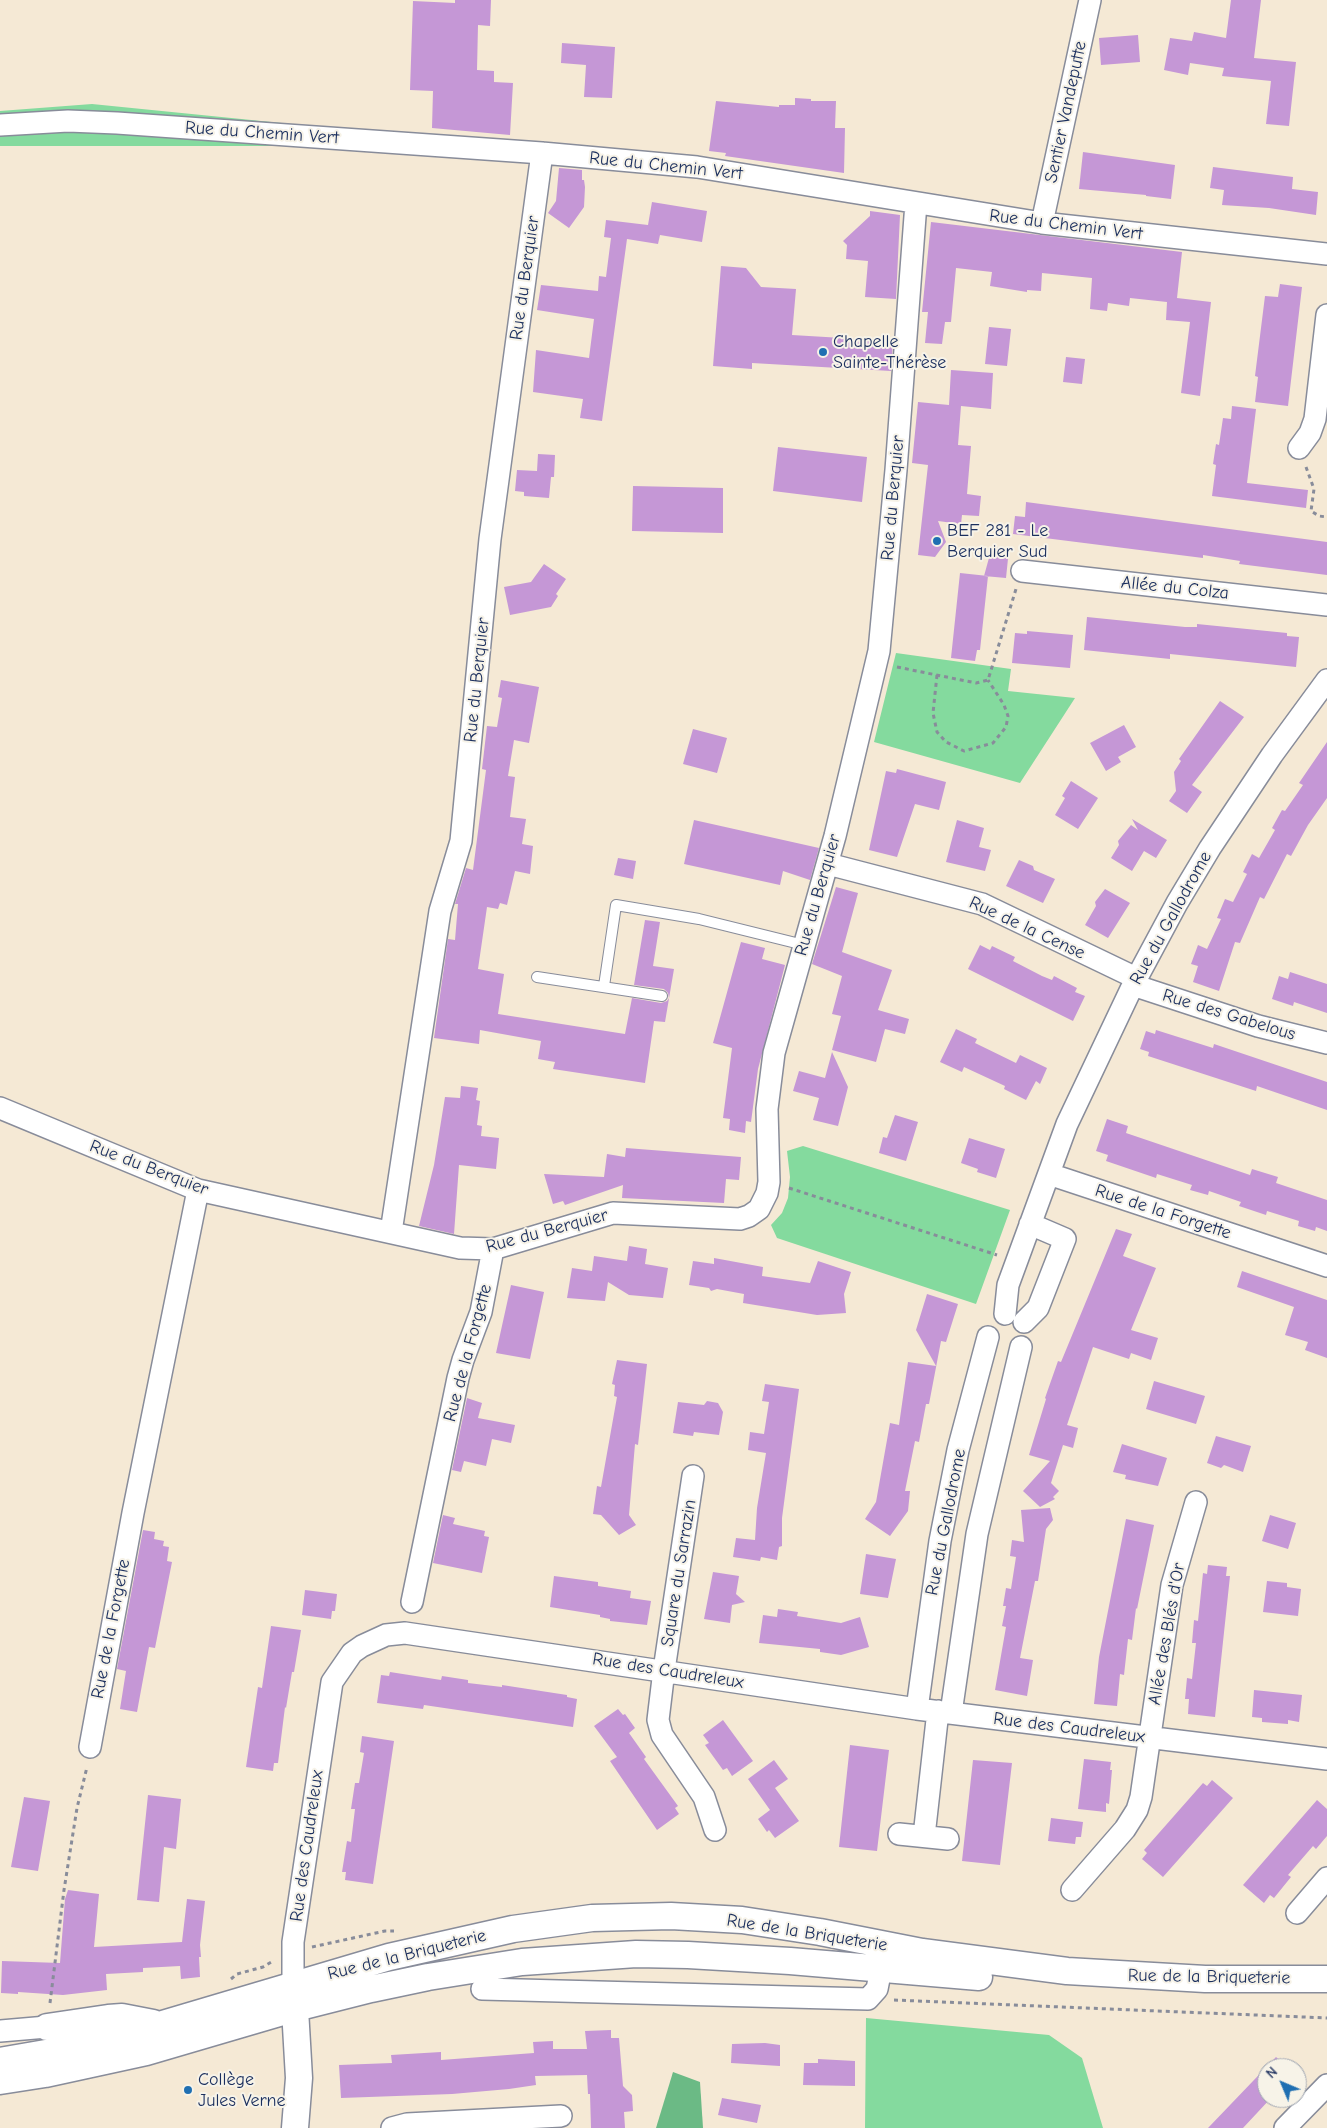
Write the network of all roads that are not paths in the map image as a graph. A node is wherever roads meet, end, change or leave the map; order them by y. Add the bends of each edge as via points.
1 (1090, 0) edge
2 (0, 125) edge
3 (542, 154) junction
4 (916, 203) junction
5 (1042, 223) junction
6 (1327, 254) edge
7 (1327, 315) edge
8 (1299, 448) road end
9 (1022, 571) road end
10 (1327, 604) edge
11 (1327, 680) edge
12 (828, 864) junction
13 (804, 945) junction
14 (537, 977) dead end
15 (1134, 982) junction
16 (604, 986) junction
17 (662, 996) dead end
18 (1327, 1043) edge
19 (0, 1108) edge
20 (1049, 1174) junction
21 (198, 1190) junction
22 (1030, 1224) junction
23 (391, 1232) junction
24 (493, 1249) junction
25 (1327, 1266) edge
26 (1014, 1318) junction
27 (988, 1337) junction
28 (1021, 1347) junction
29 (693, 1476) dead end
30 (1196, 1502) dead end
31 (412, 1602) dead end
32 (664, 1670) junction
33 (935, 1711) junction
34 (1150, 1738) junction
35 (90, 1747) road end
36 (1327, 1759) edge
37 (715, 1830) dead end
38 (899, 1834) dead end
39 (924, 1836) junction
40 (948, 1839) dead end
41 (1327, 1878) edge
42 (1072, 1890) dead end
43 (1297, 1913) dead end
44 (851, 1938) junction
45 (952, 1956) junction
46 (881, 1968) junction
47 (1327, 1979) edge
48 (482, 1989) dead end
49 (295, 1996) junction
50 (1327, 1996) edge
51 (162, 2024) junction
52 (47, 2027) joint
53 (1, 2031) edge
54 (1, 2068) edge
55 (1327, 2085) edge
56 (561, 2116) dead end
57 (295, 2128) edge
58 (392, 2128) edge
59 (1285, 2128) edge

1 - 5 street, Sentier Vandeputte
2 - 3 street, Rue du Chemin Vert via 117,122
3 - 4 street, Rue du Chemin Vert via 711,169
3 - 23 street, Rue du Berquier via 490,540 461,841 440,911
4 - 5 street, Rue du Chemin Vert
4 - 12 street, Rue du Berquier via 882,629
5 - 6 street, Rue du Chemin Vert
7 - 8 street via 1315,420
9 - 10 street, Allée du Colza
11 - 15 street, Rue du Gallodrome via 1210,848
12 - 13 street, Rue du Berquier
12 - 15 street, Rue de la Cense via 982,904
13 - 16 lane via 699,919 616,905
13 - 24 street, Rue du Berquier via 771,1072 767,1109 769,1182 759,1209 740,1219 613,1213
14 - 16 lane
15 - 18 street, Rue des Gabelous via 1258,1026
15 - 20 street, Rue du Gallodrome via 1079,1098
16 - 17 lane
19 - 21 street, Rue du Berquier
20 - 22 street
20 - 25 street, Rue de la Forgette
21 - 23 street, Rue du Berquier
21 - 35 street, Rue de la Forgette
22 - 26 street via 1006,1292
22 - 26 street via 1065,1239 1038,1308
23 - 24 street, Rue du Berquier via 460,1248
24 - 31 street, Rue de la Forgette via 481,1312 458,1378
26 - 27 street via 993,1320
26 - 28 street via 1027,1335
27 - 28 street via 1002,1352 1012,1352
27 - 33 street, Rue du Gallodrome via 958,1450 940,1541
28 - 33 street, Rue du Gallodrome
29 - 32 street, Square du Sarrazin
30 - 34 street, Allée des Blés d'Or via 1172,1585
32 - 33 street, Rue des Caudreleux
32 - 37 street, Square du Sarrazin via 658,1720 662,1736 704,1797
32 - 49 street, Rue des Caudreleux via 406,1633 374,1639 352,1653 337,1673 330,1693 293,1942
33 - 34 street, Rue des Caudreleux
33 - 39 street
34 - 36 street, Rue des Caudreleux
34 - 42 street, Allée des Blés d'Or via 1138,1810
38 - 39 street
39 - 40 street
41 - 43 street
44 - 45 street, Rue de la Briqueterie
44 - 46 street
44 - 49 street, Rue de la Briqueterie via 707,1917 592,1918 482,1935 389,1957
45 - 46 street via 931,1961 896,1960
45 - 47 street, Rue de la Briqueterie via 1103,1974 1205,1979
46 - 48 street, Rue de la Briqueterie via 877,1989 868,1999
46 - 49 street, Rue de la Briqueterie via 721,1957 584,1956 514,1963
46 - 50 street, Rue de la Briqueterie via 1036,1981
49 - 51 street
49 - 54 street via 146,2052 28,2077
49 - 57 street via 299,2078
51 - 52 street via 122,2017
51 - 54 street
52 - 53 street
53 - 54 street
55 - 59 street
56 - 58 street via 407,2124

